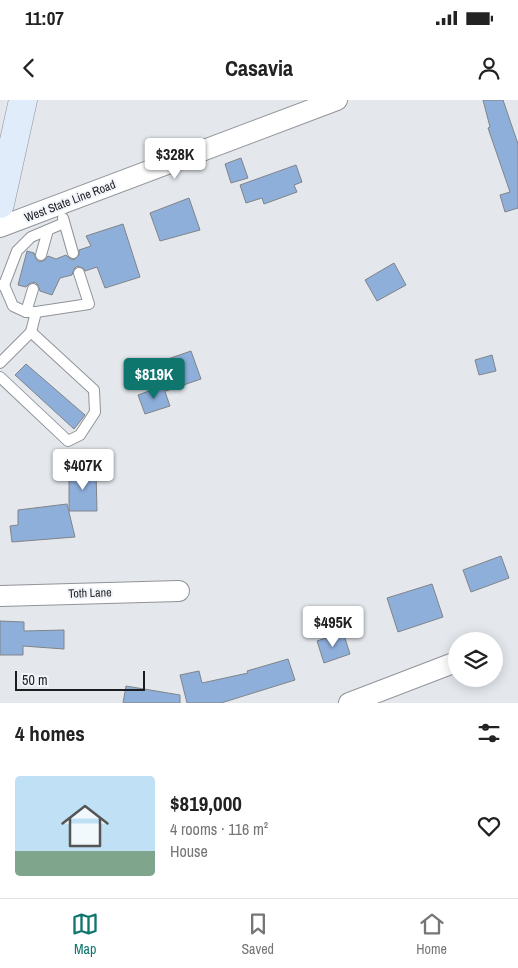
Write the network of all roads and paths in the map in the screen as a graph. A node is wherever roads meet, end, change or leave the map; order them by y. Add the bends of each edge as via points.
1 (24, 100) edge
2 (337, 100) edge
3 (1, 198) edge
4 (62, 214) junction
5 (0, 227) edge
6 (48, 230) junction
7 (73, 253) dead end
8 (41, 254) dead end
9 (79, 273) dead end
10 (2, 285) edge
11 (33, 289) dead end
12 (31, 312) junction
13 (31, 332) junction
14 (0, 363) edge
15 (0, 377) edge
16 (179, 591) dead end
17 (0, 596) edge
18 (448, 665) edge
19 (349, 703) edge

1 - 3 main road
2 - 4 street, West State Line Road
4 - 5 street, West State Line Road
4 - 6 lane
4 - 7 lane
6 - 8 lane
6 - 10 lane via 31,237 17,251
9 - 12 lane via 89,304
10 - 12 lane via 13,306
11 - 12 lane
12 - 13 lane
13 - 14 lane
13 - 15 lane via 94,390 95,412 80,435 68,441
16 - 17 street, Toth Lane
18 - 19 street

